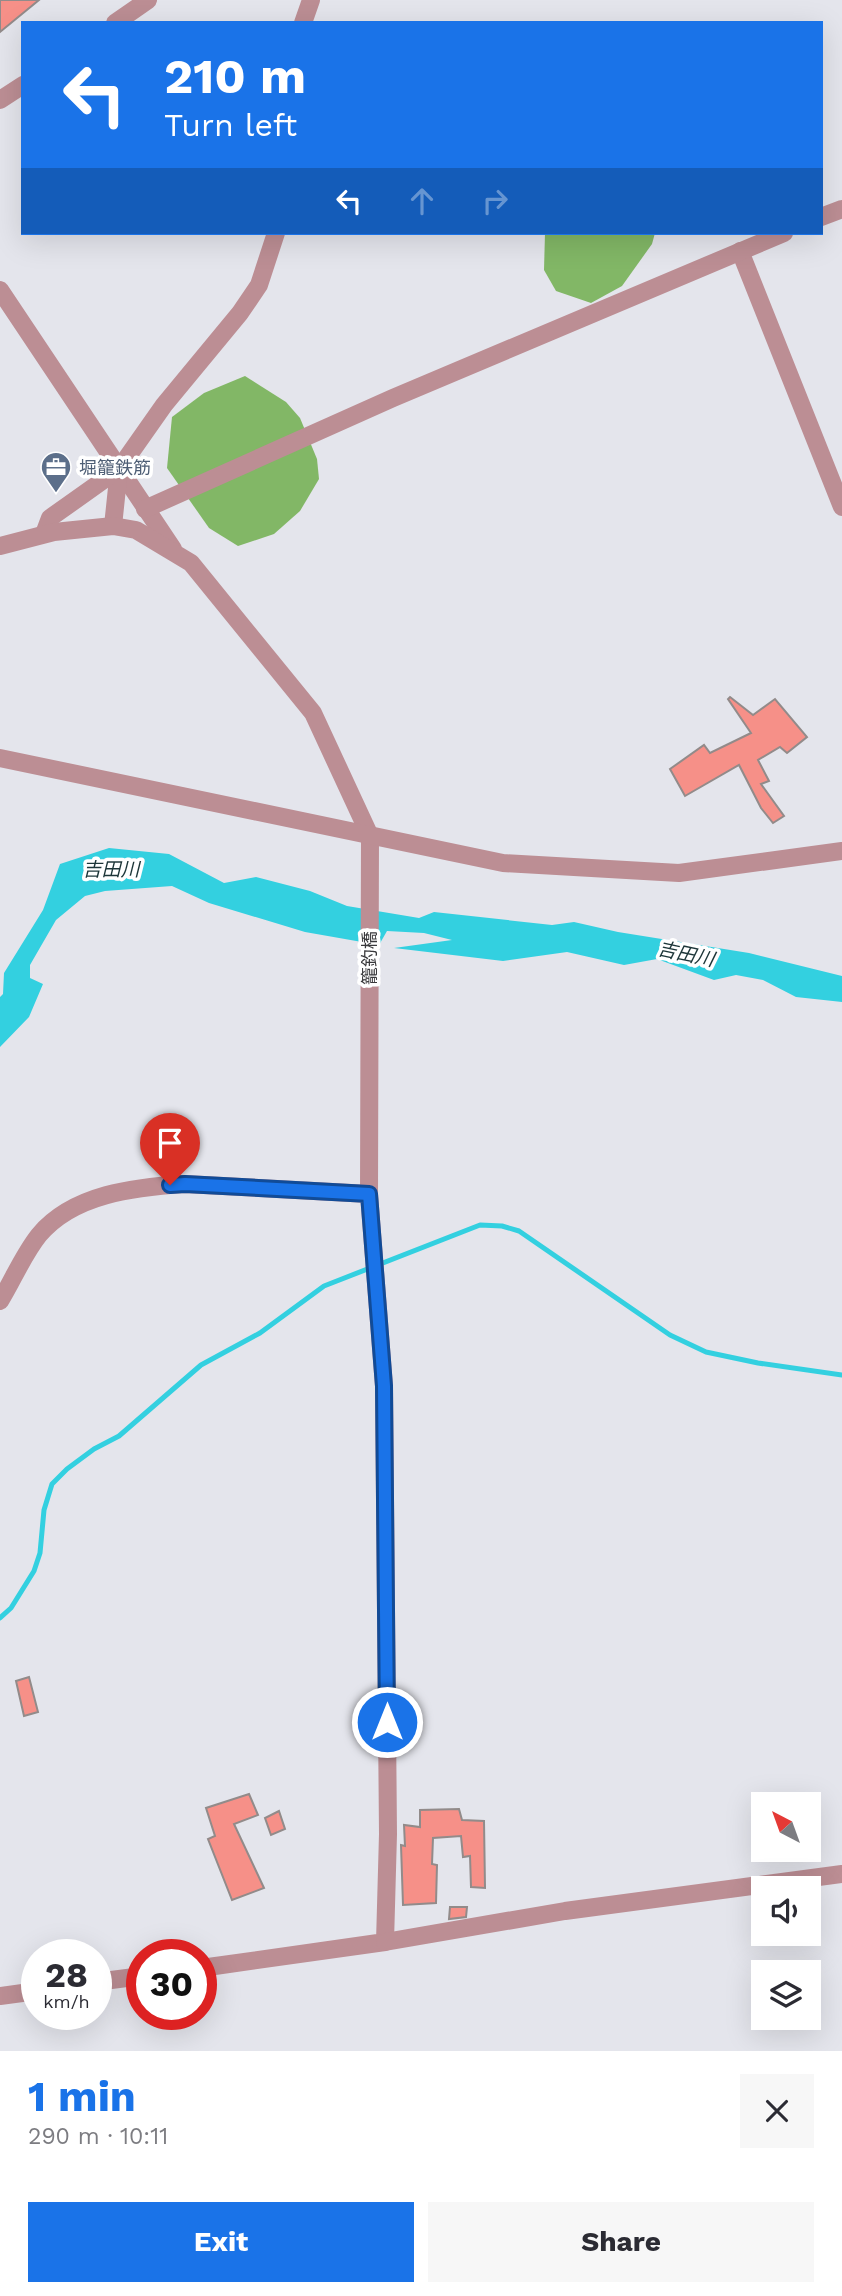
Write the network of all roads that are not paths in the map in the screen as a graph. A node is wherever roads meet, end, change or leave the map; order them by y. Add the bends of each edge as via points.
1 (148, 0) edge
2 (311, 0) edge
3 (118, 21) edge
4 (304, 21) edge
5 (21, 86) edge
6 (0, 100) edge
7 (842, 209) edge
8 (823, 216) edge
9 (275, 235) edge
10 (779, 235) edge
11 (740, 251) junction
12 (0, 290) edge
13 (119, 469) junction
14 (842, 507) edge
15 (145, 509) junction
16 (113, 526) junction
17 (44, 534) junction
18 (0, 546) edge
19 (177, 554) junction
20 (0, 758) edge
21 (370, 836) junction
22 (842, 852) edge
23 (369, 1194) junction
24 (0, 1301) edge
25 (842, 1874) edge
26 (385, 1942) junction
27 (217, 1966) edge
28 (21, 1993) edge
29 (0, 1996) edge

1 - 3 street
2 - 4 street
5 - 6 street
7 - 8 street
9 - 13 street via 259,285
10 - 11 street
11 - 14 street
11 - 15 street
12 - 13 street
13 - 15 street
13 - 16 street
13 - 17 street via 50,518
15 - 19 street
16 - 17 street
16 - 19 street via 136,530
17 - 18 street
19 - 21 street via 191,563 313,713
20 - 21 street
21 - 22 street via 503,863 679,873
21 - 23 street, 籠釣橋
23 - 24 street via 185,1184 103,1197 48,1225
23 - 26 street, 籠釣橋 via 384,1386
25 - 26 street via 565,1911
26 - 27 street
28 - 29 street

